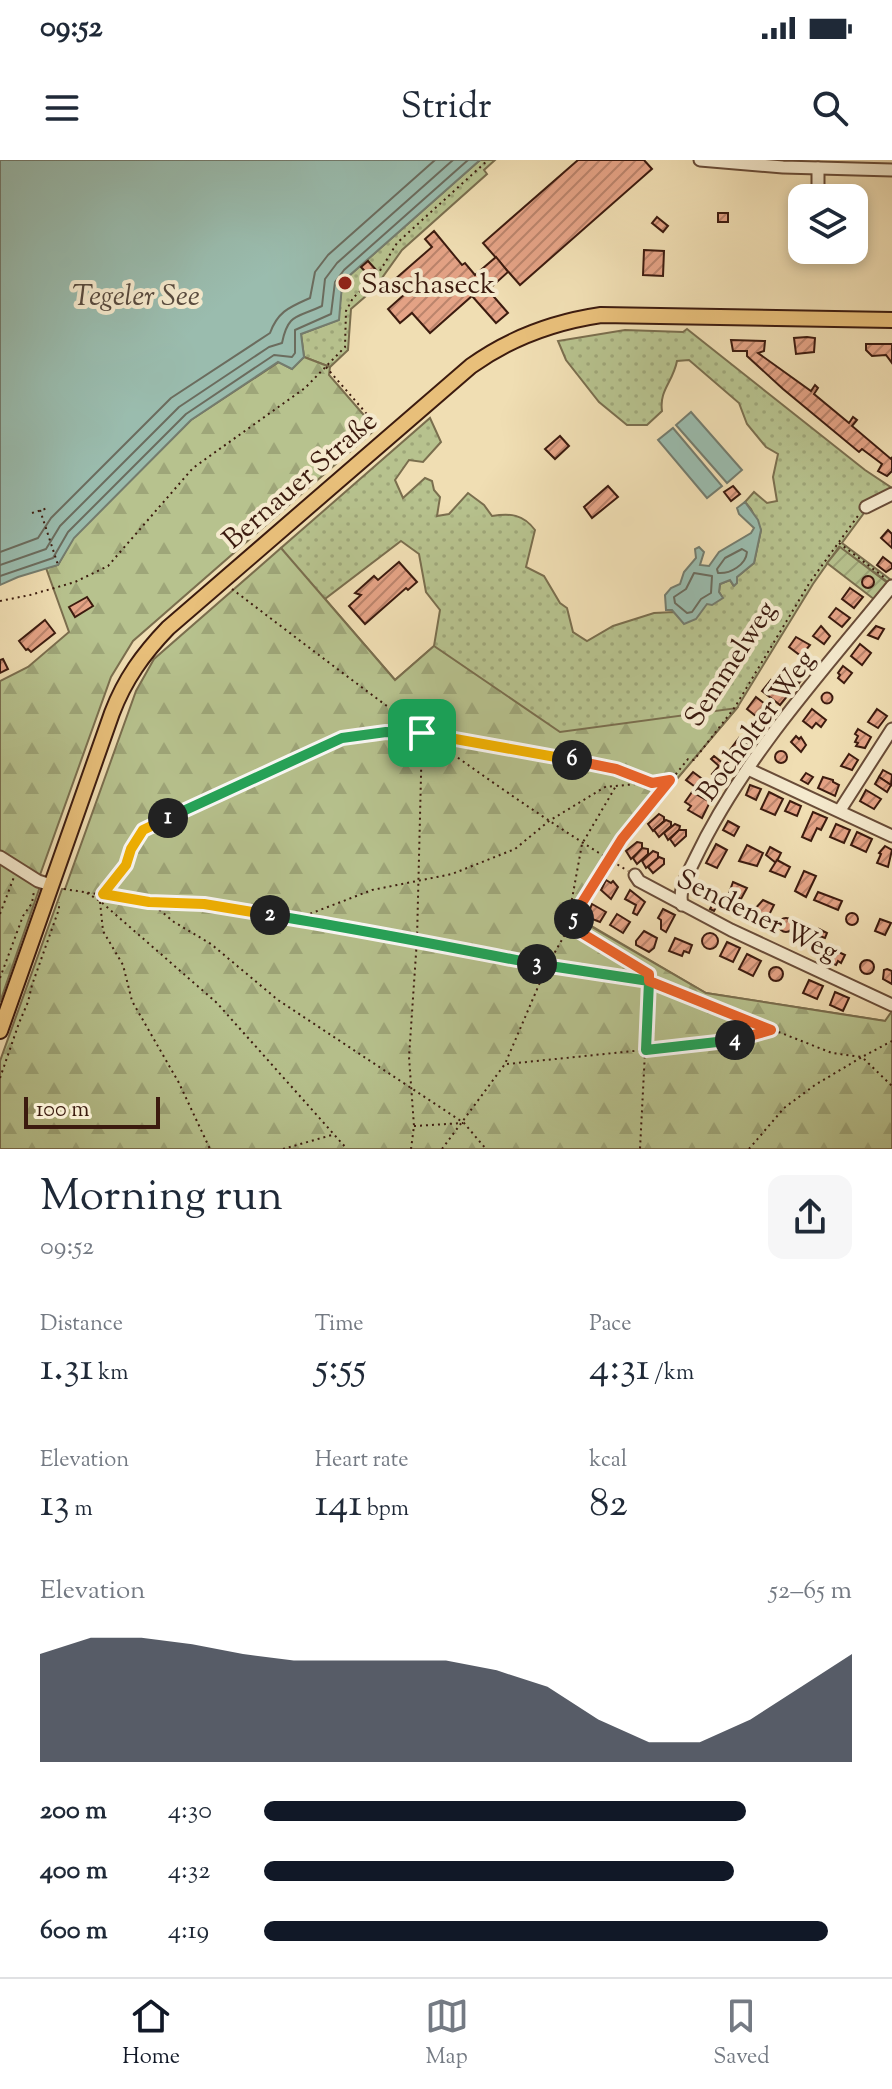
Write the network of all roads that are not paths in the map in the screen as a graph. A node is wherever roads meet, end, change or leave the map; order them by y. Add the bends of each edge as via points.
1 (700, 160) edge
2 (818, 168) junction
3 (892, 170) edge
4 (818, 184) edge
5 (892, 320) edge
6 (892, 494) edge
7 (866, 507) road end
8 (891, 586) edge
9 (892, 729) edge
10 (748, 769) junction
11 (840, 810) junction
12 (892, 836) edge
13 (0, 857) edge
14 (635, 875) road end
15 (55, 887) junction
16 (682, 905) junction
17 (892, 1005) edge
18 (0, 1031) edge

1 - 2 street
2 - 3 street
2 - 4 street
5 - 15 main road, Bernauer Straße via 601,315 538,330 481,358 146,650 121,692
6 - 7 street
8 - 10 street, Bocholter Weg
9 - 11 street
10 - 11 street
10 - 16 street, Bocholter Weg via 700,849 681,889
11 - 12 street
13 - 15 street
14 - 16 street, Sendener Weg
15 - 18 main road, Bernauer Straße
16 - 17 street, Sendener Weg

